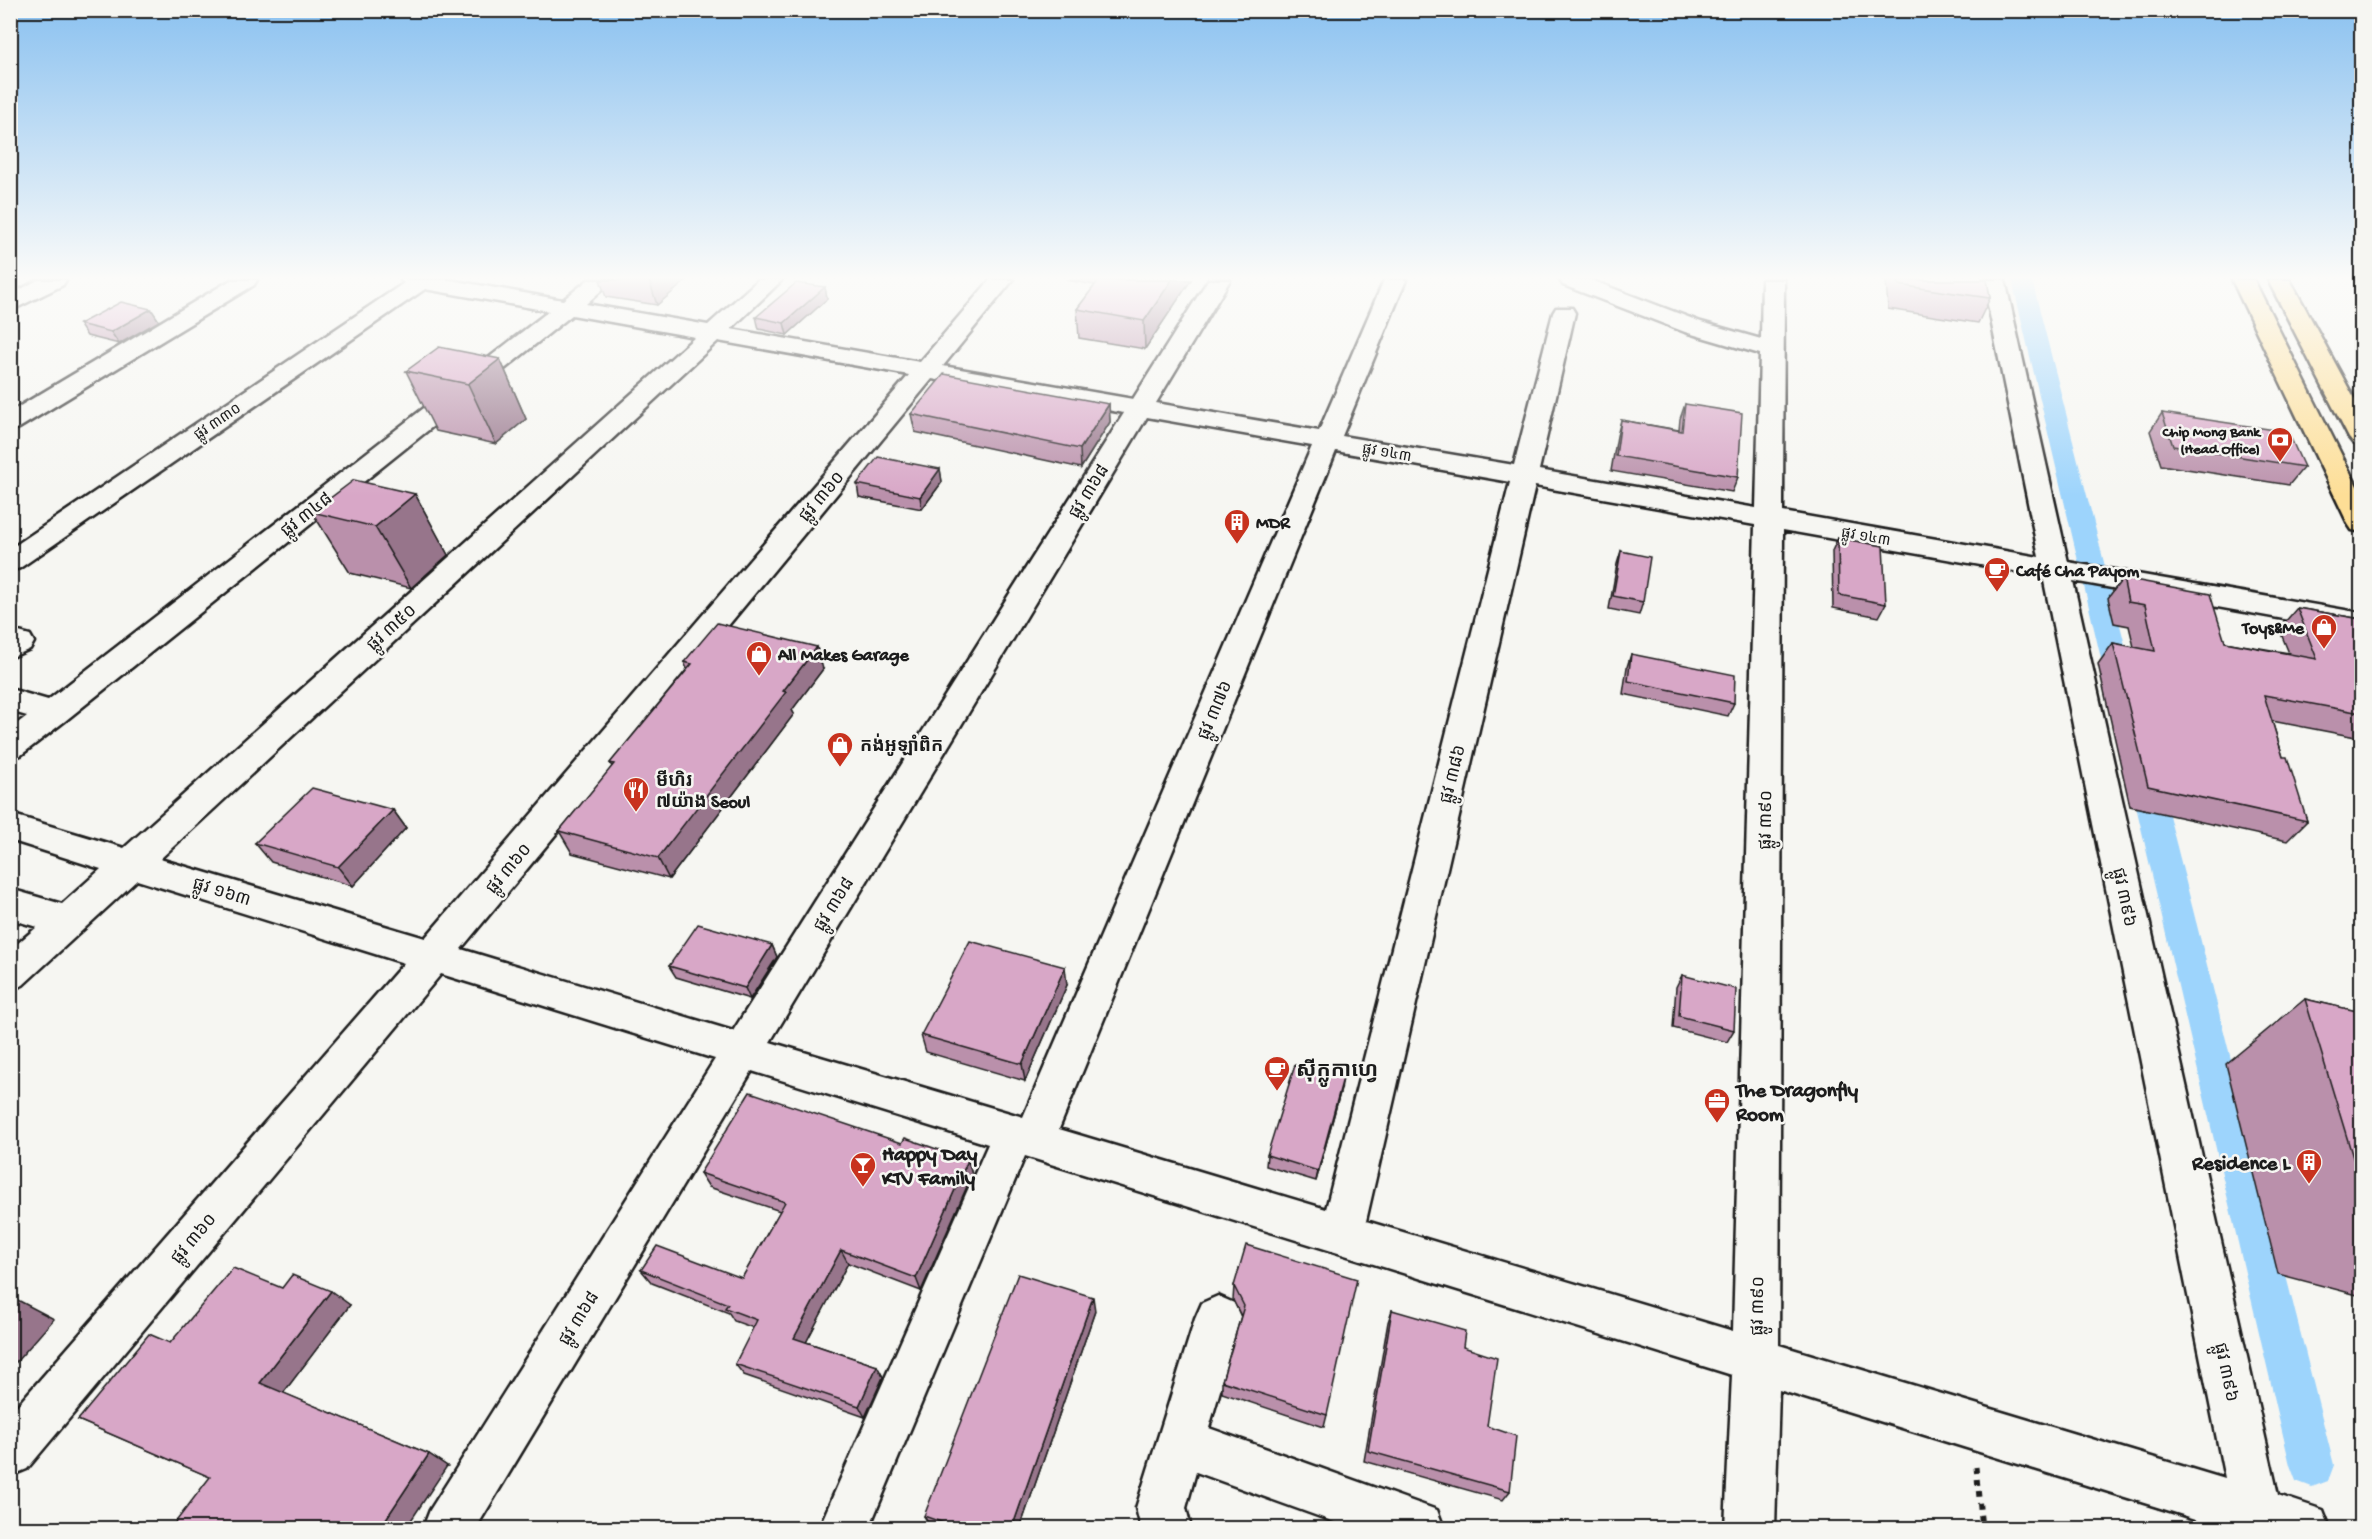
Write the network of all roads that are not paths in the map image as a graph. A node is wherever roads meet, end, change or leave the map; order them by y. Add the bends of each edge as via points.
1 (127, 352) edge
2 (316, 352) edge
3 (511, 352) edge
4 (692, 352) edge
5 (818, 352) edge
6 (942, 352) edge
7 (1174, 352) edge
8 (1365, 352) edge
9 (1554, 352) edge
10 (1772, 352) edge
11 (2012, 352) edge
12 (2280, 352) edge
13 (2316, 352) edge
14 (926, 371) junction
15 (1139, 408) junction
16 (10, 423) edge
17 (2361, 438) edge
18 (1327, 441) junction
19 (1524, 476) junction
20 (2355, 497) edge
21 (1769, 519) junction
22 (2361, 524) edge
23 (10, 562) edge
24 (2069, 572) junction
25 (2361, 623) edge
26 (10, 700) edge
27 (54, 713) junction
28 (10, 747) edge
29 (10, 827) edge
30 (131, 864) junction
31 (10, 904) edge
32 (68, 921) junction
33 (434, 955) junction
34 (10, 974) edge
35 (743, 1051) junction
36 (1024, 1136) junction
37 (1341, 1234) junction
38 (1218, 1319) dead end
39 (1756, 1361) junction
40 (1183, 1443) junction
41 (10, 1452) edge
42 (2258, 1514) junction
43 (448, 1528) edge
44 (844, 1528) edge
45 (1166, 1528) edge
46 (1419, 1528) edge
47 (1750, 1528) edge
48 (2305, 1528) edge

1 - 16 street
2 - 23 street, ផ្លូវ ៣៣០
3 - 27 street, ផ្លូវ ៣៤៨
4 - 30 street, ផ្លូវ ៣៥០
5 - 14 street, ផ្លូវ ១៤៣
6 - 14 street, ផ្លូវ ៣៦០
7 - 15 street, ផ្លូវ ៣៦៨
8 - 18 street, ផ្លូវ ៣៧៦
9 - 19 street, ផ្លូវ ៣៨៦
10 - 21 street, ផ្លូវ ៣៩០
11 - 24 street, ផ្លូវ ៣៩៦
12 - 20 main road
13 - 17 main road
14 - 15 street, ផ្លូវ ១៤៣
14 - 33 street, ផ្លូវ ៣៦០
15 - 18 street, ផ្លូវ ១៤៣
15 - 35 street, ផ្លូវ ៣៦៨
18 - 19 street, ផ្លូវ ១៤៣
18 - 36 street, ផ្លូវ ៣៧៦
19 - 21 street, ផ្លូវ ១៤៣
19 - 37 street, ផ្លូវ ៣៨៦
20 - 22 main road
21 - 24 street, ផ្លូវ ១៤៣
21 - 39 street, ផ្លូវ ៣៩០
24 - 25 street, ផ្លូវ ១៤៣
24 - 42 street, ផ្លូវ ៣៩៦
26 - 27 street
27 - 28 street, ផ្លូវ ៣៤៨
29 - 30 street, ផ្លូវ ១៦៣
30 - 32 street, ផ្លូវ ៣៥០
30 - 33 street, ផ្លូវ ១៦៣
31 - 32 street
32 - 34 street, ផ្លូវ ៣៥០
33 - 35 street, ផ្លូវ ១៦៣
33 - 41 street, ផ្លូវ ៣៦០
35 - 36 street, ផ្លូវ ១៦៣
35 - 43 street, ផ្លូវ ៣៦៨
36 - 37 street, ផ្លូវ ១៦៣
36 - 44 street, ផ្លូវ ៣៧៦
37 - 39 street, ផ្លូវ ១៦៣
38 - 40 street
39 - 42 street, ផ្លូវ ១៦៣
39 - 47 street, ផ្លូវ ៣៩០
40 - 45 street via 1161,1508
40 - 46 street
42 - 48 street, ផ្លូវ ១៦៣

